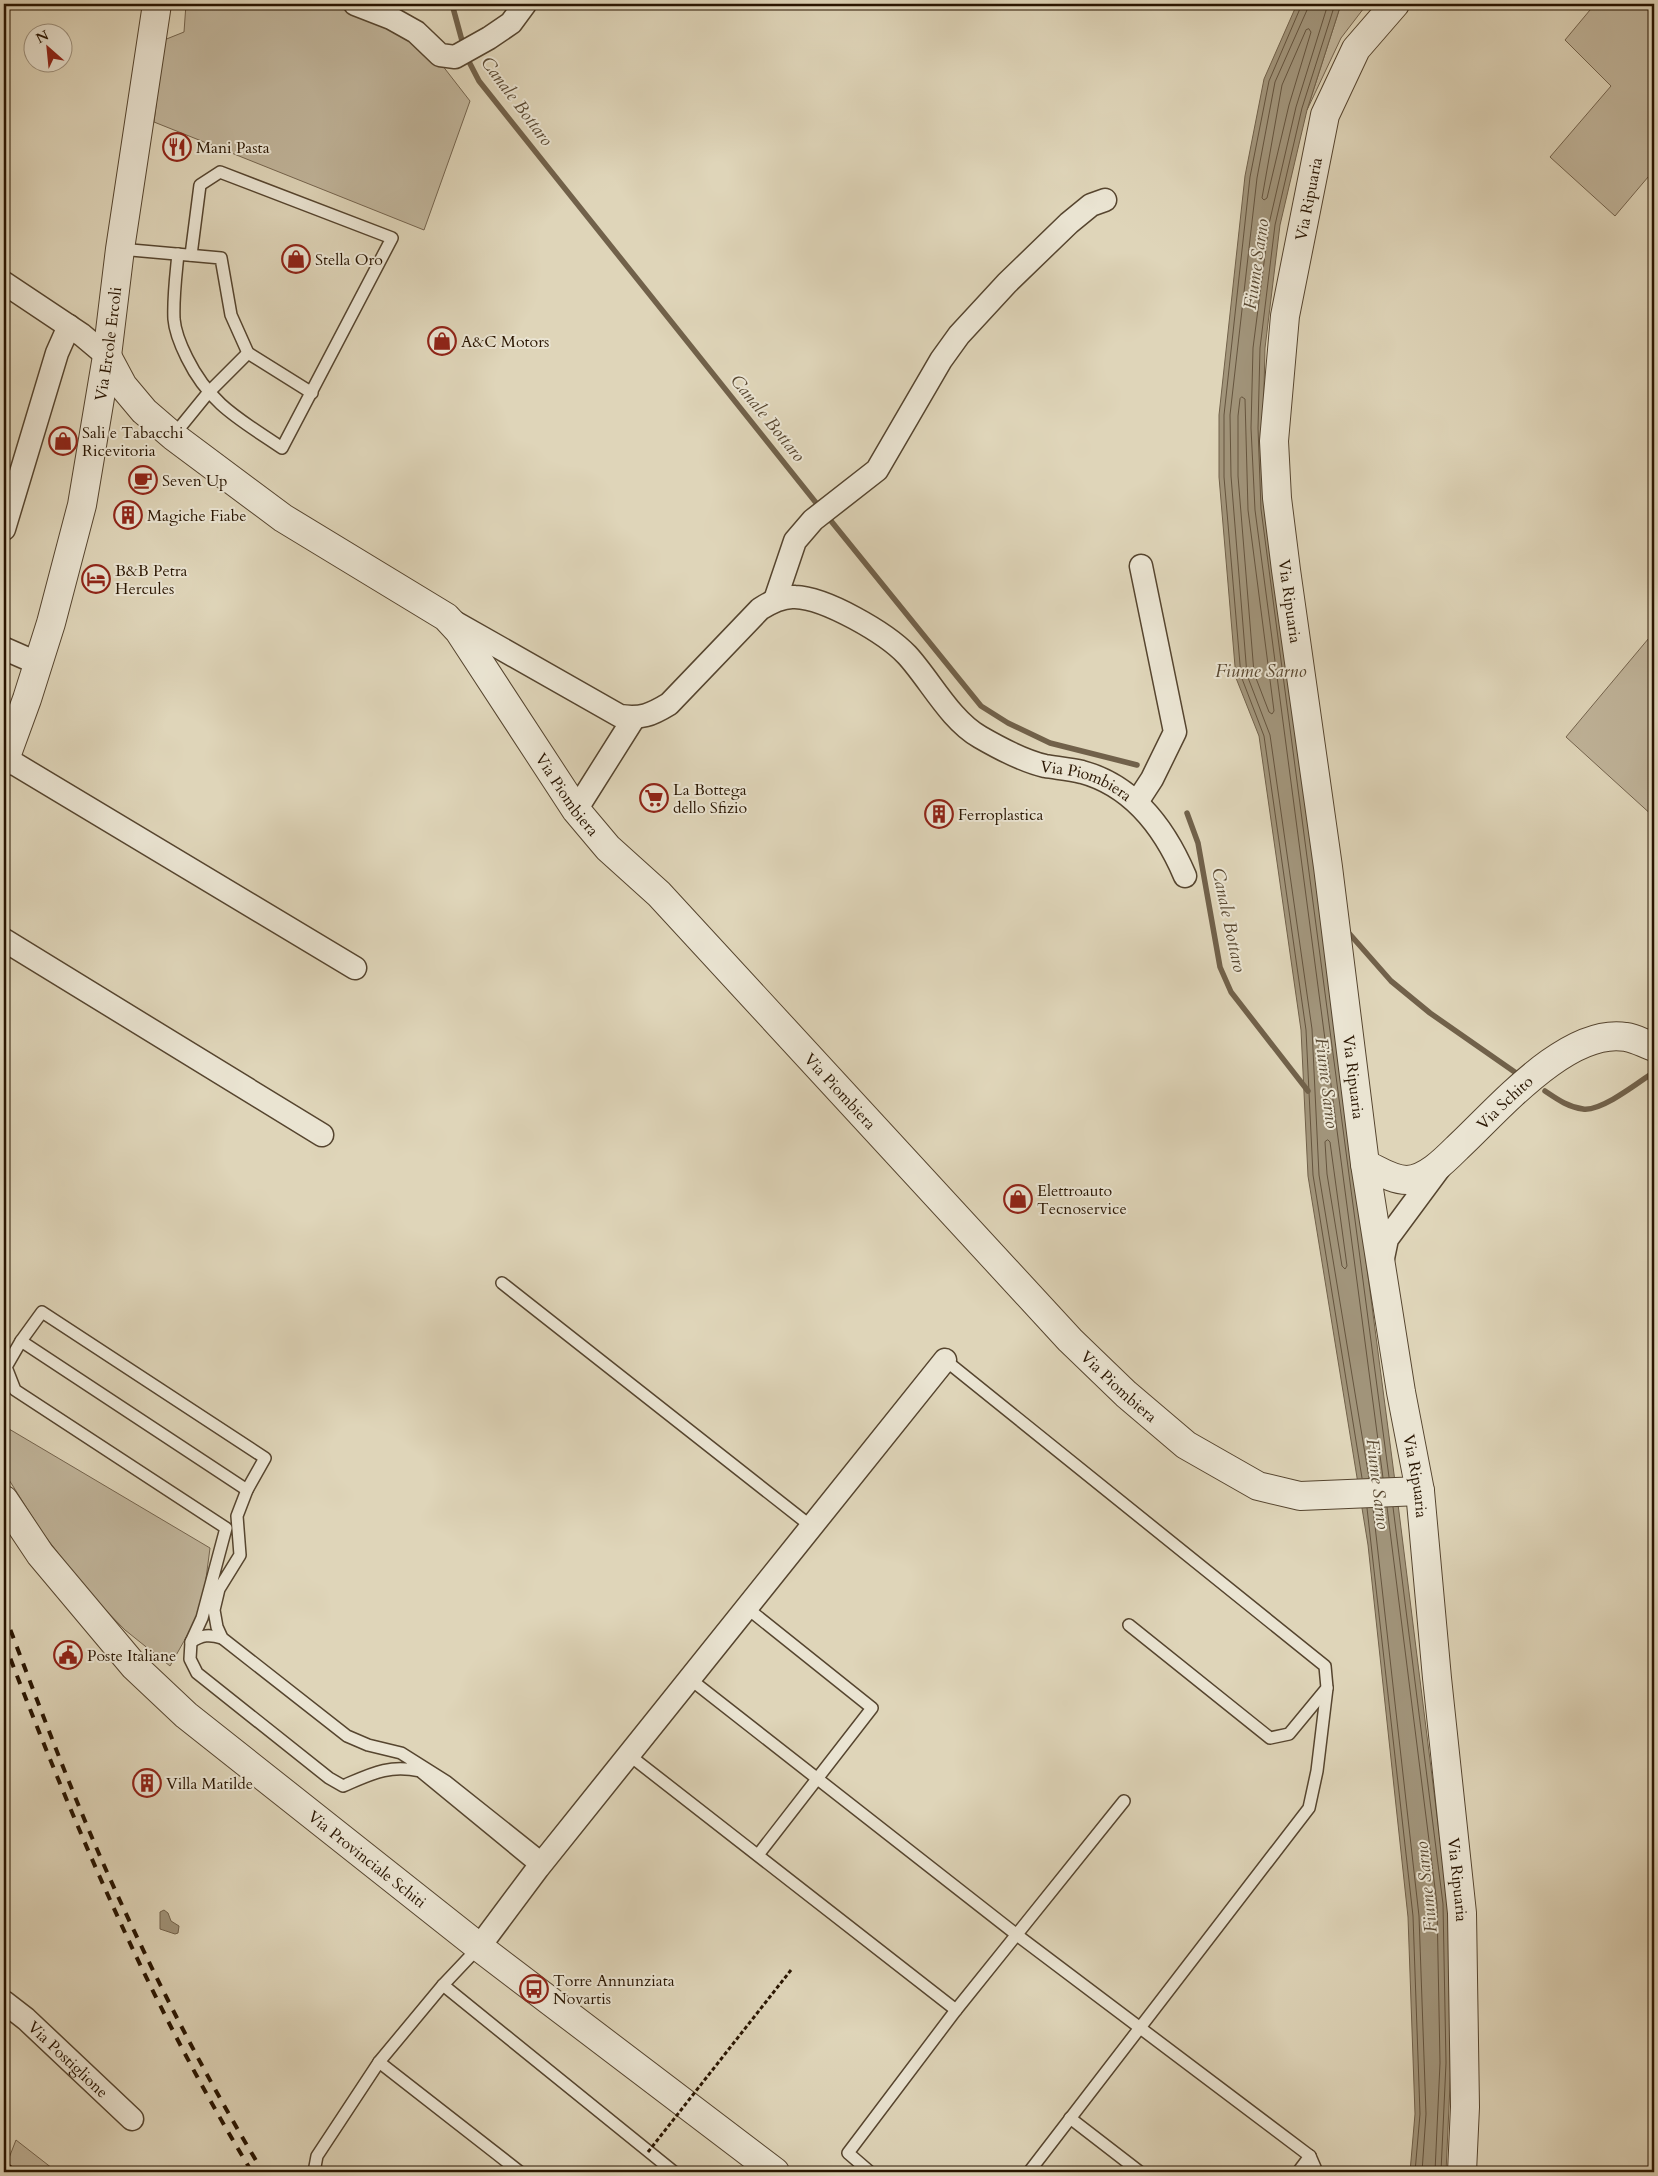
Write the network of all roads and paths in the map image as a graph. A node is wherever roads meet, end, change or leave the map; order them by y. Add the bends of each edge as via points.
1 (157, 4) edge
2 (355, 4) edge
3 (525, 4) edge
4 (1396, 4) edge
5 (1105, 200) dead end
6 (120, 249) junction
7 (178, 254) junction
8 (191, 255) junction
9 (4, 283) edge
10 (68, 326) junction
11 (248, 353) junction
12 (107, 356) junction
13 (208, 393) junction
14 (312, 393) junction
15 (173, 436) junction
16 (4, 529) edge
17 (1141, 566) dead end
18 (775, 600) junction
19 (446, 617) junction
20 (5, 649) dead end
21 (37, 663) junction
22 (634, 718) junction
23 (5, 760) edge
24 (1136, 802) junction
25 (576, 810) junction
26 (1184, 876) dead end
27 (4, 940) edge
28 (355, 968) dead end
29 (1654, 1047) edge
30 (322, 1135) dead end
31 (1444, 1161) junction
32 (1364, 1164) junction
33 (1381, 1265) junction
34 (502, 1284) dead end
35 (21, 1341) junction
36 (945, 1360) joint
37 (247, 1490) junction
38 (1420, 1491) junction
39 (4, 1500) edge
40 (812, 1527) junction
41 (747, 1608) junction
42 (1129, 1625) dead end
43 (222, 1638) junction
44 (191, 1642) junction
45 (690, 1679) junction
46 (1327, 1688) junction
47 (629, 1755) junction
48 (816, 1779) junction
49 (1124, 1800) dead end
50 (758, 1855) junction
51 (542, 1864) junction
52 (1017, 1935) junction
53 (479, 1947) junction
54 (791, 1970) dead end
55 (443, 1984) junction
56 (4, 2002) edge
57 (956, 2010) junction
58 (1140, 2026) junction
59 (379, 2062) junction
60 (1070, 2118) junction
61 (132, 2119) dead end
62 (648, 2152) junction
63 (1310, 2156) junction
64 (4, 2162) edge
65 (18, 2172) edge
66 (314, 2172) edge
67 (520, 2172) edge
68 (674, 2172) edge
69 (775, 2172) edge
70 (870, 2172) edge
71 (1029, 2172) edge
72 (1140, 2172) edge
73 (1298, 2172) edge
74 (1317, 2172) edge
75 (1462, 2172) edge

1 - 6 street, Via Ercole Ercoli
2 - 3 street via 416,32 440,55 455,57 511,23
4 - 32 street, Via Ripuaria via 1356,49 1325,116 1285,316 1274,441 1282,543 1328,867
5 - 18 street via 1091,205 1069,223 982,310 941,360 876,470 813,520 795,541
6 - 7 lane
6 - 12 street, Via Ercole Ercoli
7 - 8 lane
7 - 13 lane via 174,298 176,329 193,371
8 - 11 lane via 221,258 231,315
8 - 14 lane via 200,185 220,172 392,238
9 - 10 street, Via Piombiera
10 - 12 street, Via Piombiera
10 - 16 street via 57,352
11 - 13 lane
11 - 14 lane
12 - 15 street, Via Piombiera via 123,386 144,411
12 - 21 street, Via Ercole Ercoli via 82,505
13 - 14 lane via 231,414 282,448
13 - 15 lane
15 - 19 street, Via Piombiera via 283,518
17 - 24 street via 1175,732 1152,779
18 - 22 street, Via Piombiera via 760,608 669,704 652,715
18 - 24 street, Via Piombiera via 793,597 812,599 849,616 892,641 963,724 978,736 1043,766 1082,772 1115,786
19 - 22 street, Via Piombiera via 620,716
19 - 25 street, Via Piombiera via 459,631
20 - 21 street
21 - 23 street, Via Ercole Ercoli
22 - 25 street
23 - 28 street
24 - 26 street, Via Piombiera via 1174,850
25 - 38 street, Via Piombiera via 596,835 659,894 1070,1340 1186,1445 1258,1486 1300,1496
27 - 30 street
29 - 31 street, Via Schito via 1626,1036 1598,1038 1575,1046 1545,1065
31 - 32 street, Via Schito via 1407,1180 1394,1178
31 - 33 street via 1386,1239
32 - 33 street, Via Ripuaria
33 - 38 street, Via Ripuaria
34 - 40 lane
35 - 37 lane
35 - 37 lane via 42,1312 265,1458
35 - 44 lane via 6,1367 15,1390 226,1528 202,1618
36 - 40 street
36 - 46 lane via 1325,1666
37 - 43 lane via 238,1516 240,1555 219,1589 214,1610 216,1627
38 - 75 street, Via Ripuaria via 1462,1913 1465,2107
39 - 53 street, Via Provinciale Schiti via 40,1554 134,1666 186,1715
40 - 41 street
41 - 45 street
41 - 48 lane via 872,1708
42 - 46 lane via 1270,1738 1289,1734
43 - 44 lane via 211,1634
43 - 51 lane via 347,1736 401,1753 447,1782
44 - 51 lane via 190,1659 197,1673 330,1778 343,1786 378,1771 404,1767 420,1771
45 - 47 street
45 - 48 lane
46 - 58 lane via 1309,1808
47 - 50 lane
47 - 51 street
48 - 50 lane
48 - 52 lane
49 - 52 lane
50 - 57 lane
51 - 53 street
52 - 57 lane
52 - 58 lane
53 - 55 lane
53 - 69 street, Via Provinciale Schiti
54 - 62 path, bridge
55 - 59 lane
55 - 62 lane
56 - 61 street, Via Postiglione
57 - 70 lane via 848,2153
58 - 60 lane
58 - 63 lane
59 - 66 lane via 317,2156
59 - 67 lane
60 - 71 lane
60 - 72 lane
62 - 68 lane
63 - 73 lane
63 - 74 lane
64 - 65 path

